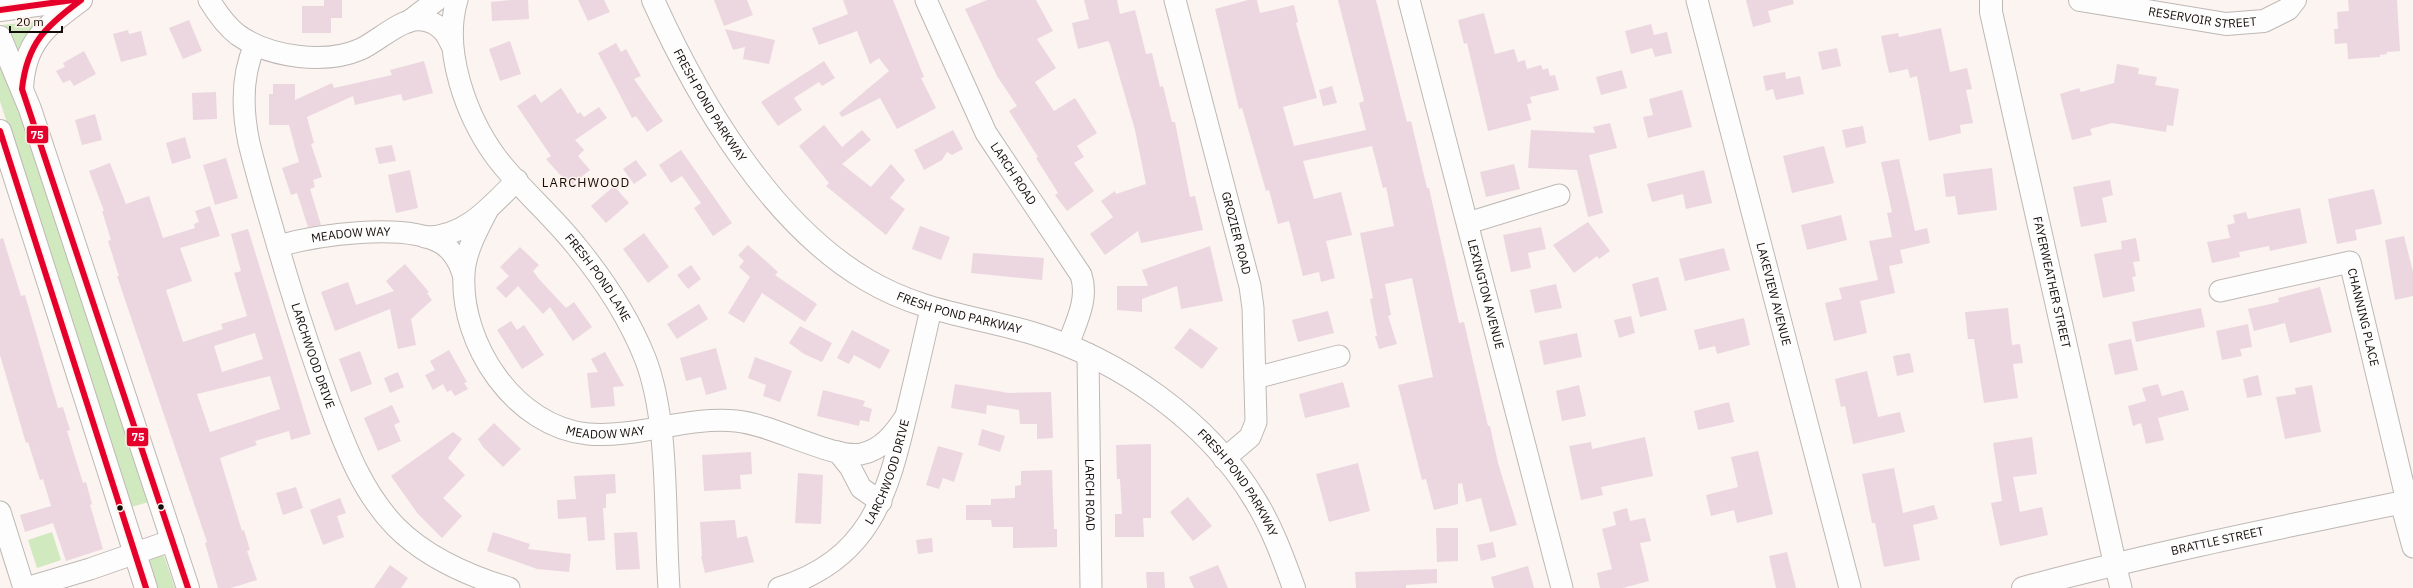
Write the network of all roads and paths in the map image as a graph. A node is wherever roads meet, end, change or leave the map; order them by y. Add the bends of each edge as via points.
1 (73, 0) edge
2 (81, 0) edge
3 (209, 0) edge
4 (437, 0) edge
5 (457, 0) edge
6 (653, 0) edge
7 (926, 0) edge
8 (1175, 0) edge
9 (1409, 0) edge
10 (1697, 0) edge
11 (1991, 0) edge
12 (2080, 0) edge
13 (2295, 0) edge
14 (0, 10) edge
15 (408, 22) junction
16 (0, 37) edge
17 (451, 44) junction
18 (255, 45) junction
19 (22, 89) junction
20 (0, 131) edge
21 (517, 180) junction
22 (1559, 195) dead end
23 (488, 209) junction
24 (1468, 222) junction
25 (425, 237) junction
26 (278, 246) junction
27 (464, 274) junction
28 (2220, 291) dead end
29 (931, 309) junction
30 (1068, 345) junction
31 (1088, 354) junction
32 (1339, 356) dead end
33 (1255, 378) junction
34 (906, 416) junction
35 (660, 428) junction
36 (838, 452) junction
37 (1224, 459) junction
38 (2407, 501) edge
39 (881, 502) junction
40 (0, 512) edge
41 (172, 540) junction
42 (2413, 547) edge
43 (135, 553) junction
44 (2115, 564) junction
45 (25, 588) edge
46 (146, 588) edge
47 (188, 588) edge
48 (509, 588) edge
49 (669, 588) edge
50 (779, 588) edge
51 (1091, 588) edge
52 (1294, 588) edge
53 (1562, 588) edge
54 (1850, 588) edge
55 (2023, 588) edge
56 (2121, 588) edge

1 - 14 main road
2 - 19 main road via 54,20 33,44 25,65
3 - 18 street via 229,27
4 - 15 street
5 - 17 street, FRESH POND LANE
6 - 29 main road, FRESH POND PARKWAY via 719,124 758,178 789,215 824,249 860,276 896,295
7 - 30 street, LARCH ROAD via 986,134 1081,275 1083,300
8 - 33 street, GROZIER ROAD via 1250,286 1253,301
9 - 24 street, LEXINGTON AVENUE
10 - 54 street, LAKEVIEW AVENUE
11 - 44 main road, FAYERWEATHER STREET via 1991,10
12 - 13 main road, RESERVOIR STREET via 2226,24 2264,21 2288,9
15 - 17 street via 431,22 444,31
15 - 18 street via 361,49 343,55 293,55
16 - 19 main road
17 - 21 street, FRESH POND LANE via 460,82 475,118 492,151
18 - 26 street, LARCHWOOD DRIVE via 245,79 245,125
19 - 41 main road
20 - 43 main road
21 - 23 street, MEADOW WAY
21 - 35 street, FRESH POND LANE via 577,247 627,320 652,377
22 - 24 street
23 - 25 street, MEADOW WAY via 456,231 438,237
23 - 27 street, MEADOW WAY via 469,249
24 - 53 street, LEXINGTON AVENUE
25 - 26 street, MEADOW WAY via 352,233
25 - 27 street, MEADOW WAY via 441,243 450,250
26 - 48 street, LARCHWOOD DRIVE via 306,340 341,437 356,471 374,502 404,535 434,556 470,575
27 - 35 street, MEADOW WAY via 466,310 476,340 508,392 525,409 559,427 588,434
28 - 38 street, CHANNING PLACE via 2350,262
29 - 30 main road, FRESH POND PARKWAY via 1032,333
29 - 34 street, LARCHWOOD DRIVE
30 - 31 main road, FRESH POND PARKWAY
31 - 37 main road, FRESH POND PARKWAY via 1157,395
31 - 51 street, LARCH ROAD
32 - 33 street
33 - 37 street, GROZIER ROAD via 1255,427 1247,440
34 - 36 street, MEADOW WAY via 892,435 875,449 856,454
34 - 39 street, LARCHWOOD DRIVE via 893,470
35 - 36 street, MEADOW WAY via 738,421 763,426
35 - 49 street, FRESH POND LANE
36 - 39 street via 850,466 861,488
37 - 52 main road, FRESH POND PARKWAY via 1261,510
38 - 42 street
38 - 44 main road, BRATTLE STREET via 2269,528
39 - 50 street, LARCHWOOD DRIVE via 859,537 838,558 810,576
40 - 45 street
41 - 43 street
41 - 47 main road
43 - 45 street
43 - 46 main road
44 - 55 main road, BRATTLE STREET
44 - 56 street

